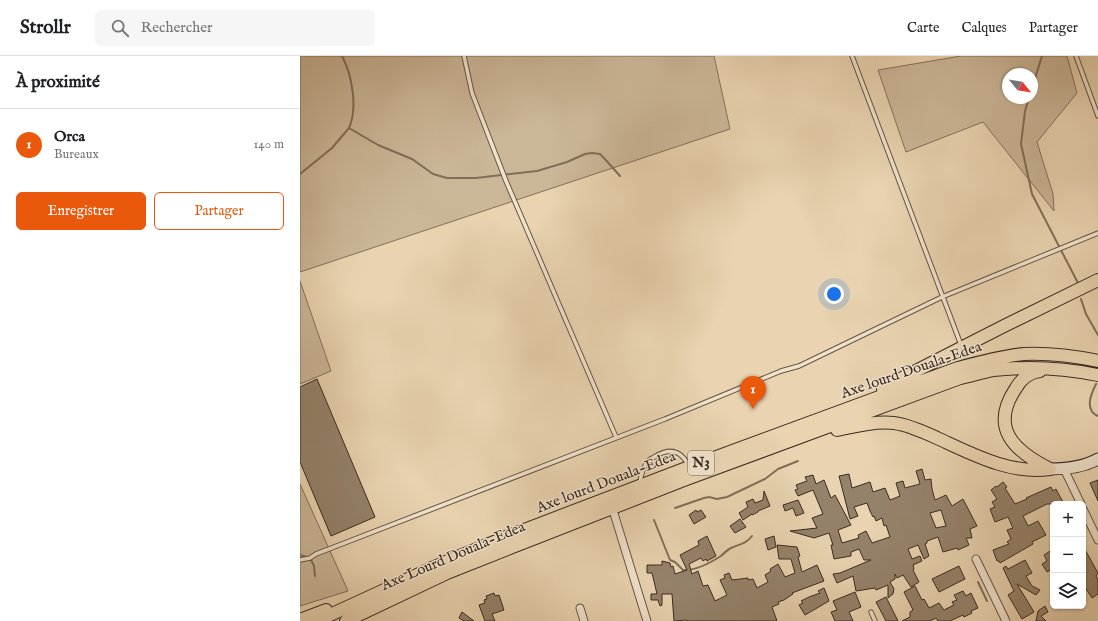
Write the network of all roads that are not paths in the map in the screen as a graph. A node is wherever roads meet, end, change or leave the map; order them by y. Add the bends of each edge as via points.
1 (464, 56) edge
2 (852, 56) edge
3 (1076, 56) edge
4 (1098, 116) edge
5 (1098, 233) edge
6 (1098, 280) edge
7 (942, 298) junction
8 (962, 348) junction
9 (1098, 361) edge
10 (1061, 370) junction
11 (1098, 375) edge
12 (854, 406) junction
13 (616, 437) junction
14 (794, 439) junction
15 (1098, 459) edge
16 (689, 467) junction
17 (1064, 469) junction
18 (1050, 470) junction
19 (639, 487) junction
20 (1080, 501) edge
21 (612, 508) junction
22 (1086, 515) edge
23 (1098, 540) edge
24 (976, 559) dead end
25 (300, 560) edge
26 (379, 599) junction
27 (580, 608) dead end
28 (871, 612) dead end
29 (300, 620) edge
30 (317, 621) edge
31 (346, 621) edge
32 (360, 621) edge
33 (584, 621) edge
34 (647, 621) edge
35 (875, 621) edge
36 (1006, 621) edge

1 - 13 lane via 472,93 506,181
2 - 7 lane
3 - 4 lane
5 - 7 lane
6 - 8 highway
7 - 8 lane
7 - 13 lane via 799,366 780,371
8 - 12 highway
9 - 12 highway, Axe lourd Douala-Edea / N3 via 1045,354 990,359
10 - 11 highway, Axe Lourd Douala-Edea / N3
10 - 14 highway, Axe Lourd Douala-Edea / N3 via 992,370 960,378
10 - 18 highway via 1036,371 1027,376 1019,382 1005,408 1004,422 1017,448
12 - 16 highway, Axe lourd Douala-Edea / N3
13 - 25 lane
14 - 18 highway via 869,424 896,423 1006,466 1023,470
14 - 21 highway, Axe Lourd Douala-Edea / N3
15 - 17 main road
16 - 19 highway, Axe lourd Douala-Edea / N3
16 - 19 lane via 684,457 675,451 663,452 649,460 642,471
17 - 18 main road
17 - 20 street
19 - 26 highway, Axe lourd Douala-Edea / N3 via 443,563
21 - 26 highway, Axe Lourd Douala-Edea / N3
21 - 34 street
22 - 23 street
24 - 36 street
26 - 29 highway
26 - 30 highway, Axe lourd Douala-Edea / N3
26 - 31 highway, Axe Lourd Douala-Edea / N3
26 - 32 highway
27 - 33 street
28 - 35 lane

